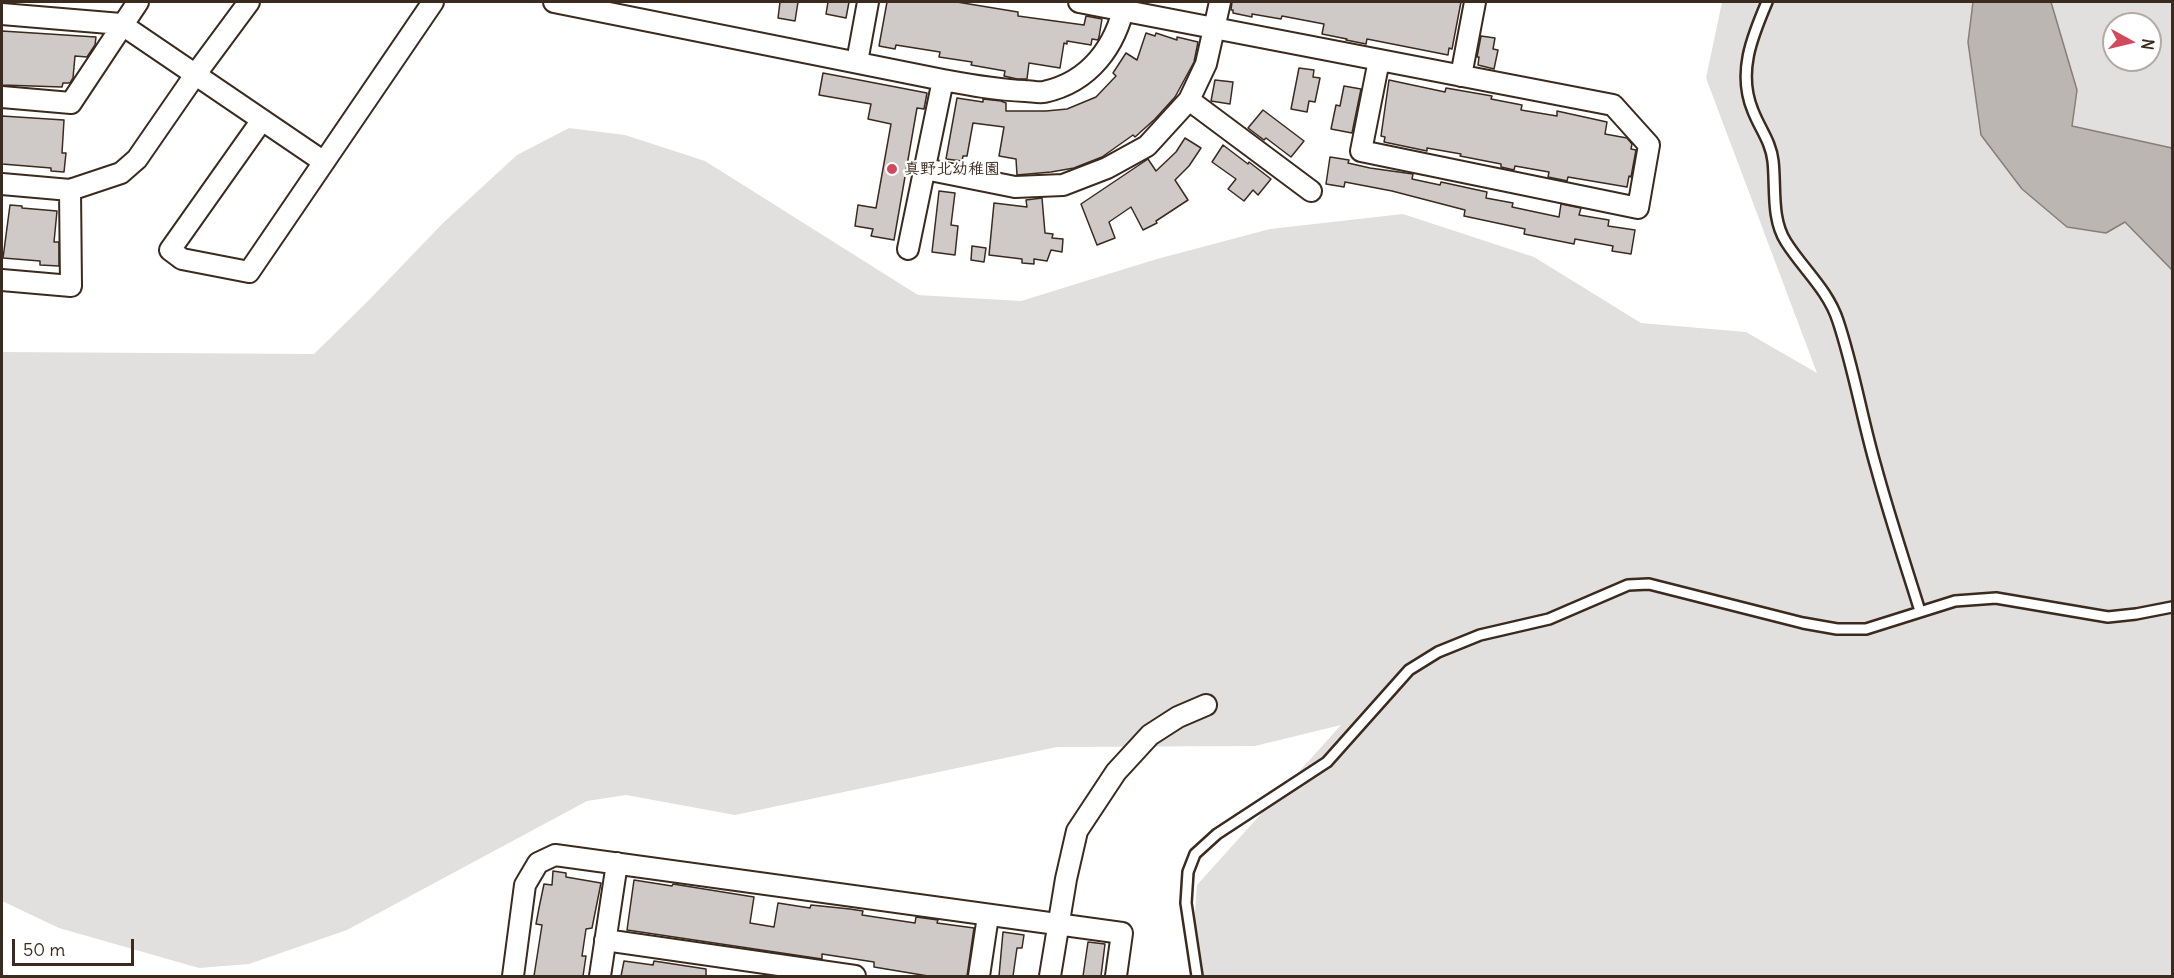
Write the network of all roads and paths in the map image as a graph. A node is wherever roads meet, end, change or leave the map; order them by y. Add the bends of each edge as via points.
1 (138, 2) edge
2 (249, 2) edge
3 (433, 2) edge
4 (554, 2) edge
5 (868, 2) edge
6 (1079, 2) edge
7 (1220, 2) edge
8 (1475, 2) edge
9 (1767, 2) edge
10 (1124, 6) edge
11 (2, 14) edge
12 (121, 24) junction
13 (1214, 28) junction
14 (1379, 60) junction
15 (857, 62) junction
16 (195, 75) junction
17 (1461, 76) junction
18 (943, 80) junction
19 (2, 97) edge
20 (1189, 100) junction
21 (262, 120) junction
22 (324, 162) junction
23 (925, 169) junction
24 (2, 184) edge
25 (70, 190) junction
26 (1311, 191) dead end
27 (908, 249) dead end
28 (2, 279) edge
29 (2172, 607) edge
30 (1920, 611) junction
31 (1206, 705) dead end
32 (617, 863) junction
33 (988, 916) junction
34 (1058, 924) junction
35 (605, 940) junction
36 (513, 976) edge
37 (600, 976) edge
38 (855, 976) edge
39 (979, 976) edge
40 (1050, 976) edge
41 (1116, 976) edge
42 (1197, 976) edge

1 - 12 street
2 - 16 street
3 - 22 street
4 - 15 street
5 - 15 street
6 - 10 street
7 - 13 street
8 - 17 street
9 - 30 lane via 1747,58 1747,86 1773,159 1777,218 1785,240 1824,291 1838,320 1876,467
10 - 13 street
10 - 18 street via 1112,42 1095,65 1072,81 1043,92 1001,90
11 - 12 street
12 - 16 street
12 - 19 street via 70,103
13 - 14 street
13 - 20 street via 1206,64
14 - 17 street
14 - 17 street via 1361,151 1638,207 1649,145 1613,105
15 - 18 street
16 - 21 street
16 - 25 street via 137,159 121,173
18 - 23 street
20 - 23 street via 1147,146 1107,168 1063,185 1015,187
20 - 26 street
21 - 22 street
21 - 22 street via 170,250 182,260 249,272
23 - 27 street
24 - 25 street
25 - 28 street via 71,286
29 - 30 lane via 2108,617 1996,598 1955,601
30 - 42 lane via 1866,629 1837,629 1679,590 1629,585 1549,619 1480,635 1438,652 1408,670 1328,762 1217,834 1195,854 1188,872 1186,903
31 - 34 street via 1150,735 1116,772 1077,831
32 - 33 street
32 - 35 street
32 - 36 street via 555,855 538,863 525,885
33 - 34 street
33 - 39 street
34 - 40 street
34 - 41 street via 1122,933
35 - 37 street
35 - 38 street

